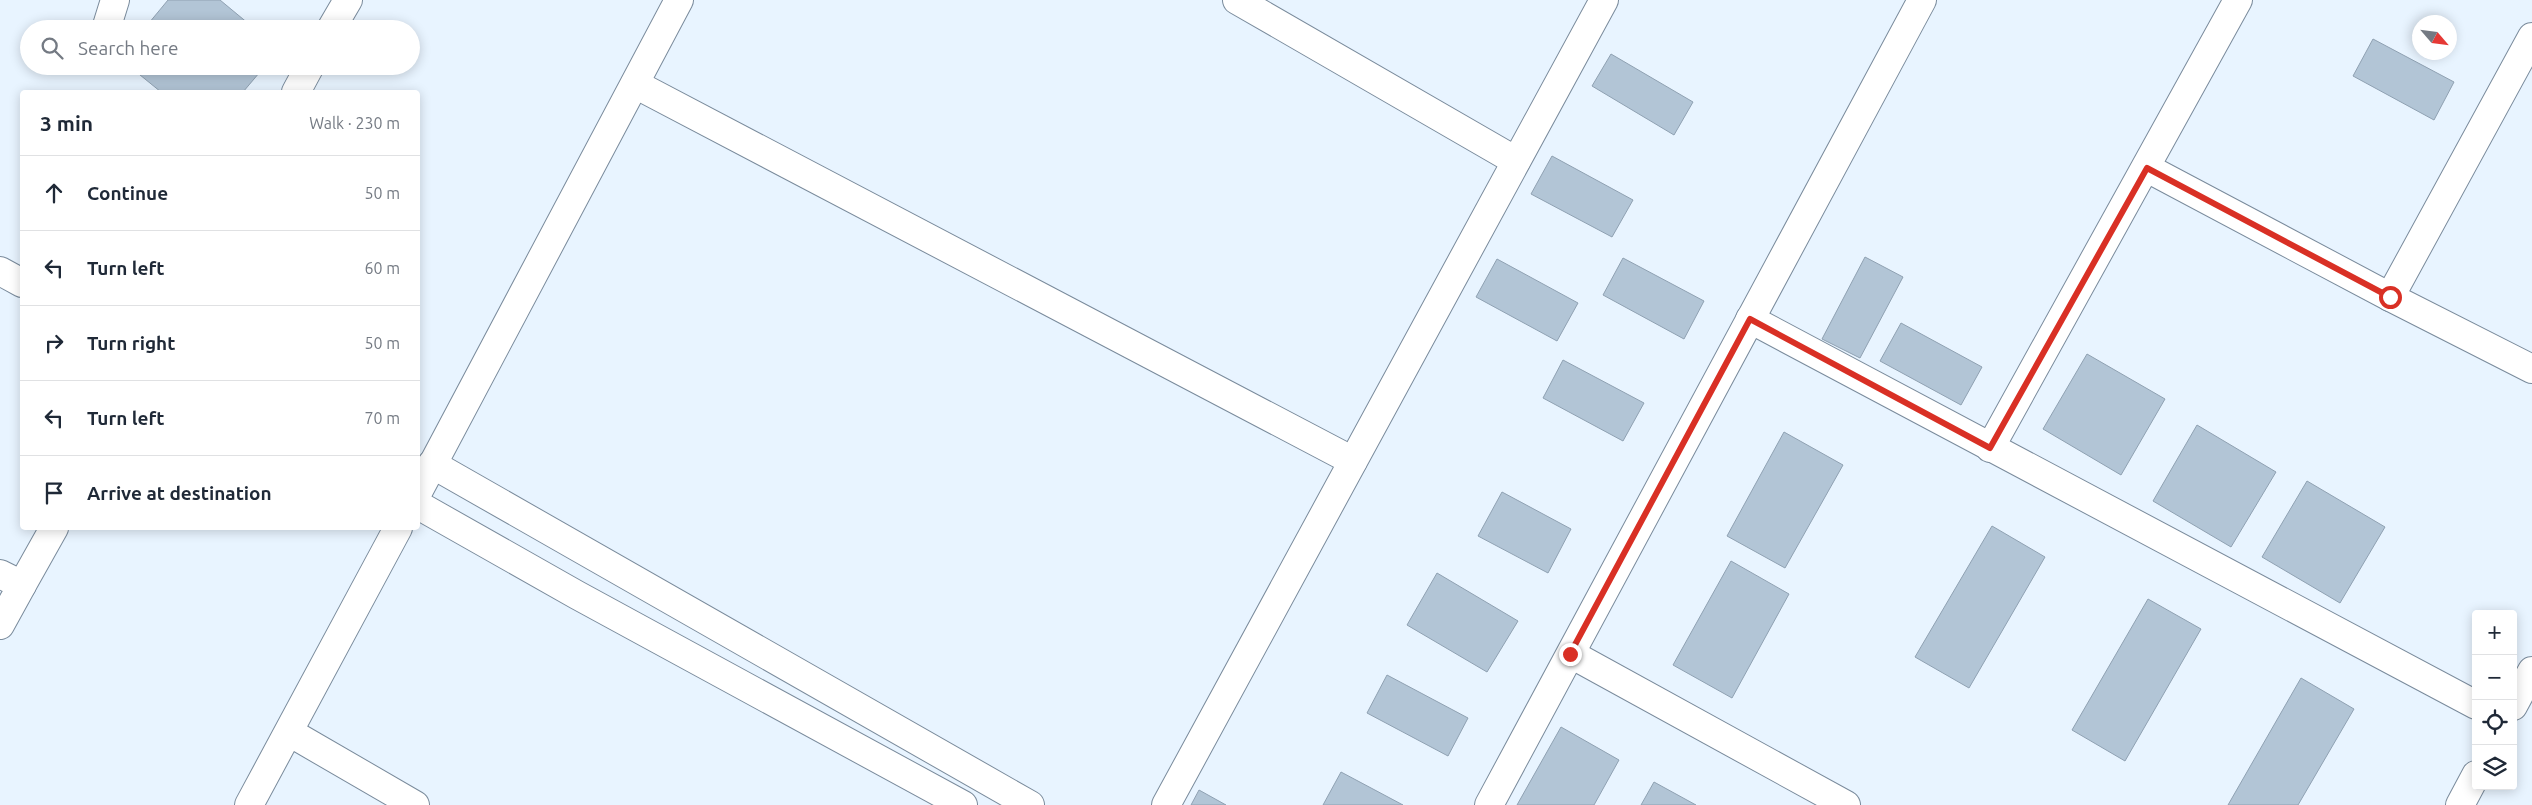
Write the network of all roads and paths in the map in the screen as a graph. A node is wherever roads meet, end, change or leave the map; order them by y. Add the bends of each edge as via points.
1 (115, 0) edge
2 (348, 0) edge
3 (679, 0) edge
4 (1237, 0) edge
5 (1604, 0) edge
6 (1922, 0) edge
7 (2238, 0) edge
8 (109, 20) edge
9 (337, 20) edge
10 (2532, 39) edge
11 (305, 75) edge
12 (634, 84) junction
13 (297, 90) edge
14 (1516, 160) junction
15 (2147, 168) junction
16 (0, 271) edge
17 (20, 282) edge
18 (2390, 297) junction
19 (1750, 319) junction
20 (2532, 369) edge
21 (1990, 448) junction
22 (1353, 461) junction
23 (432, 464) junction
24 (420, 488) edge
25 (420, 506) edge
26 (52, 530) edge
27 (397, 530) edge
28 (11, 580) edge
29 (0, 625) edge
30 (1570, 654) junction
31 (2532, 671) edge
32 (2516, 700) edge
33 (2472, 704) edge
34 (289, 732) junction
35 (2472, 782) edge
36 (399, 801) edge
37 (1016, 802) edge
38 (249, 805) edge
39 (963, 805) edge
40 (1166, 805) edge
41 (1489, 805) edge
42 (1846, 805) edge
43 (2460, 805) edge

1 - 8 street
2 - 9 street
3 - 12 street
4 - 14 street
5 - 14 street
6 - 19 street
7 - 15 street
10 - 18 street
11 - 13 street
12 - 22 street
12 - 23 street
14 - 22 street
15 - 18 street
15 - 21 street
16 - 17 street
18 - 20 street
19 - 21 street
19 - 30 street
21 - 33 street
22 - 40 street
23 - 24 street
23 - 37 street
25 - 39 street via 576,595
26 - 28 street
27 - 34 street
28 - 29 street
30 - 41 street
30 - 42 street
31 - 32 street
34 - 36 street
34 - 38 street
35 - 43 street

